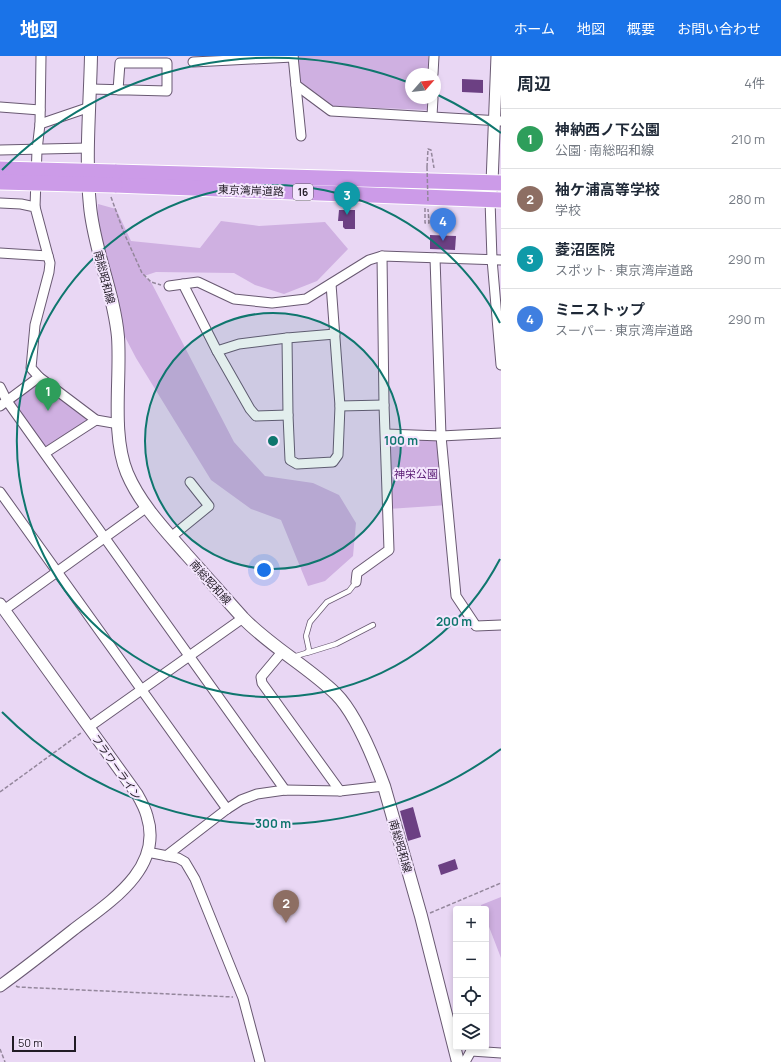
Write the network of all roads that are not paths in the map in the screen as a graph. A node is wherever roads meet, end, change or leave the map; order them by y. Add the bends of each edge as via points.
1 (41, 56) edge
2 (92, 56) edge
3 (434, 56) edge
4 (496, 56) edge
5 (293, 57) edge
6 (239, 58) edge
7 (193, 62) dead end
8 (433, 68) edge
9 (296, 85) junction
10 (91, 89) junction
11 (118, 90) junction
12 (432, 104) edge
13 (0, 107) edge
14 (90, 108) junction
15 (40, 110) junction
16 (432, 116) junction
17 (498, 121) edge
18 (40, 124) junction
19 (300, 136) dead end
20 (88, 148) junction
21 (0, 150) edge
22 (37, 150) junction
23 (0, 169) edge
24 (115, 178) junction
25 (0, 182) edge
26 (497, 183) edge
27 (496, 200) edge
28 (0, 204) edge
29 (35, 207) junction
30 (0, 253) edge
31 (48, 256) junction
32 (382, 256) junction
33 (435, 258) junction
34 (496, 260) edge
35 (183, 284) junction
36 (331, 284) junction
37 (169, 286) road end
38 (335, 334) junction
39 (287, 338) junction
40 (217, 351) junction
41 (501, 365) edge
42 (39, 377) junction
43 (0, 388) edge
44 (4, 404) edge
45 (384, 405) junction
46 (340, 406) junction
47 (288, 415) junction
48 (96, 420) junction
49 (119, 424) junction
50 (501, 433) edge
51 (386, 434) junction
52 (441, 436) junction
53 (45, 453) junction
54 (190, 482) dead end
55 (0, 492) edge
56 (147, 507) junction
57 (171, 537) junction
58 (105, 538) junction
59 (57, 572) junction
60 (356, 582) joint
61 (2, 607) edge
62 (243, 618) junction
63 (372, 625) dead end
64 (501, 625) edge
65 (306, 654) junction
66 (286, 655) junction
67 (190, 656) junction
68 (142, 690) junction
69 (89, 727) junction
70 (384, 786) junction
71 (285, 790) junction
72 (340, 791) junction
73 (227, 809) junction
74 (147, 852) junction
75 (166, 856) junction
76 (4, 983) edge
77 (470, 1050) edge
78 (478, 1050) edge
79 (501, 1053) edge
80 (260, 1062) edge
81 (458, 1062) edge
82 (465, 1062) edge

1 - 15 street
2 - 10 main road, 南総昭和線
3 - 8 street
4 - 17 street
5 - 6 street
5 - 9 street
6 - 7 street
9 - 16 street via 331,111
9 - 19 street
10 - 11 street
10 - 14 main road, 南総昭和線
11 - 11 street via 167,91 167,63 120,63
12 - 16 street
13 - 15 street
14 - 18 street
14 - 20 main road, 南総昭和線
15 - 18 street
16 - 17 street
17 - 26 street
18 - 22 street
20 - 22 street
20 - 49 main road, 南総昭和線 via 92,225 116,322
21 - 22 street
22 - 29 street
23 - 24 highway, 東京湾岸道路 / 16, bridge
24 - 25 highway, 東京湾岸道路 / 16, bridge
24 - 26 highway, 東京湾岸道路 / 16
24 - 27 highway, 東京湾岸道路 / 16
26 - 27 street
27 - 34 street
28 - 29 street
29 - 31 street
30 - 31 street
31 - 42 street via 49,272 35,325 31,368
32 - 33 street
32 - 36 street via 369,260
32 - 45 street
33 - 34 street
33 - 52 street
34 - 41 street
35 - 36 street via 198,282 234,299 272,303 306,299
35 - 37 street
35 - 40 street
36 - 38 street
38 - 39 street
38 - 46 street
39 - 40 street via 239,344
39 - 47 street
40 - 47 street via 256,416
42 - 44 street
42 - 48 street
43 - 44 street
44 - 53 street
45 - 46 street
45 - 51 street
46 - 47 street via 338,455 333,462 297,464 290,460
48 - 49 street
48 - 53 street
49 - 56 main road, 南総昭和線 via 120,445 127,473
50 - 52 street
51 - 52 street
51 - 60 street via 389,550 357,573
52 - 64 street via 456,596 476,626
53 - 58 street
54 - 57 street via 209,506
55 - 59 street
56 - 57 main road, 南総昭和線
56 - 58 street
57 - 62 main road, 南総昭和線
58 - 59 street
58 - 67 street
59 - 61 street
59 - 68 street
60 - 65 lane via 349,591 328,602 310,622 306,636 309,650
61 - 69 street, フラワーライン
62 - 66 main road, 南総昭和線
62 - 67 street
63 - 65 lane via 336,644
65 - 66 lane
66 - 70 main road, 南総昭和線 via 321,680 349,709
66 - 72 street via 261,677 262,683
67 - 68 street
67 - 71 street
68 - 69 street
68 - 73 street
69 - 74 street, フラワーライン via 143,804 150,832
70 - 72 street
70 - 81 main road, 南総昭和線 via 421,916
71 - 72 street
71 - 73 street via 257,794
73 - 75 street
74 - 75 street
74 - 76 street, フラワーライン via 137,875 120,894
75 - 80 street via 185,862 195,879 243,998
77 - 82 street
78 - 79 street

